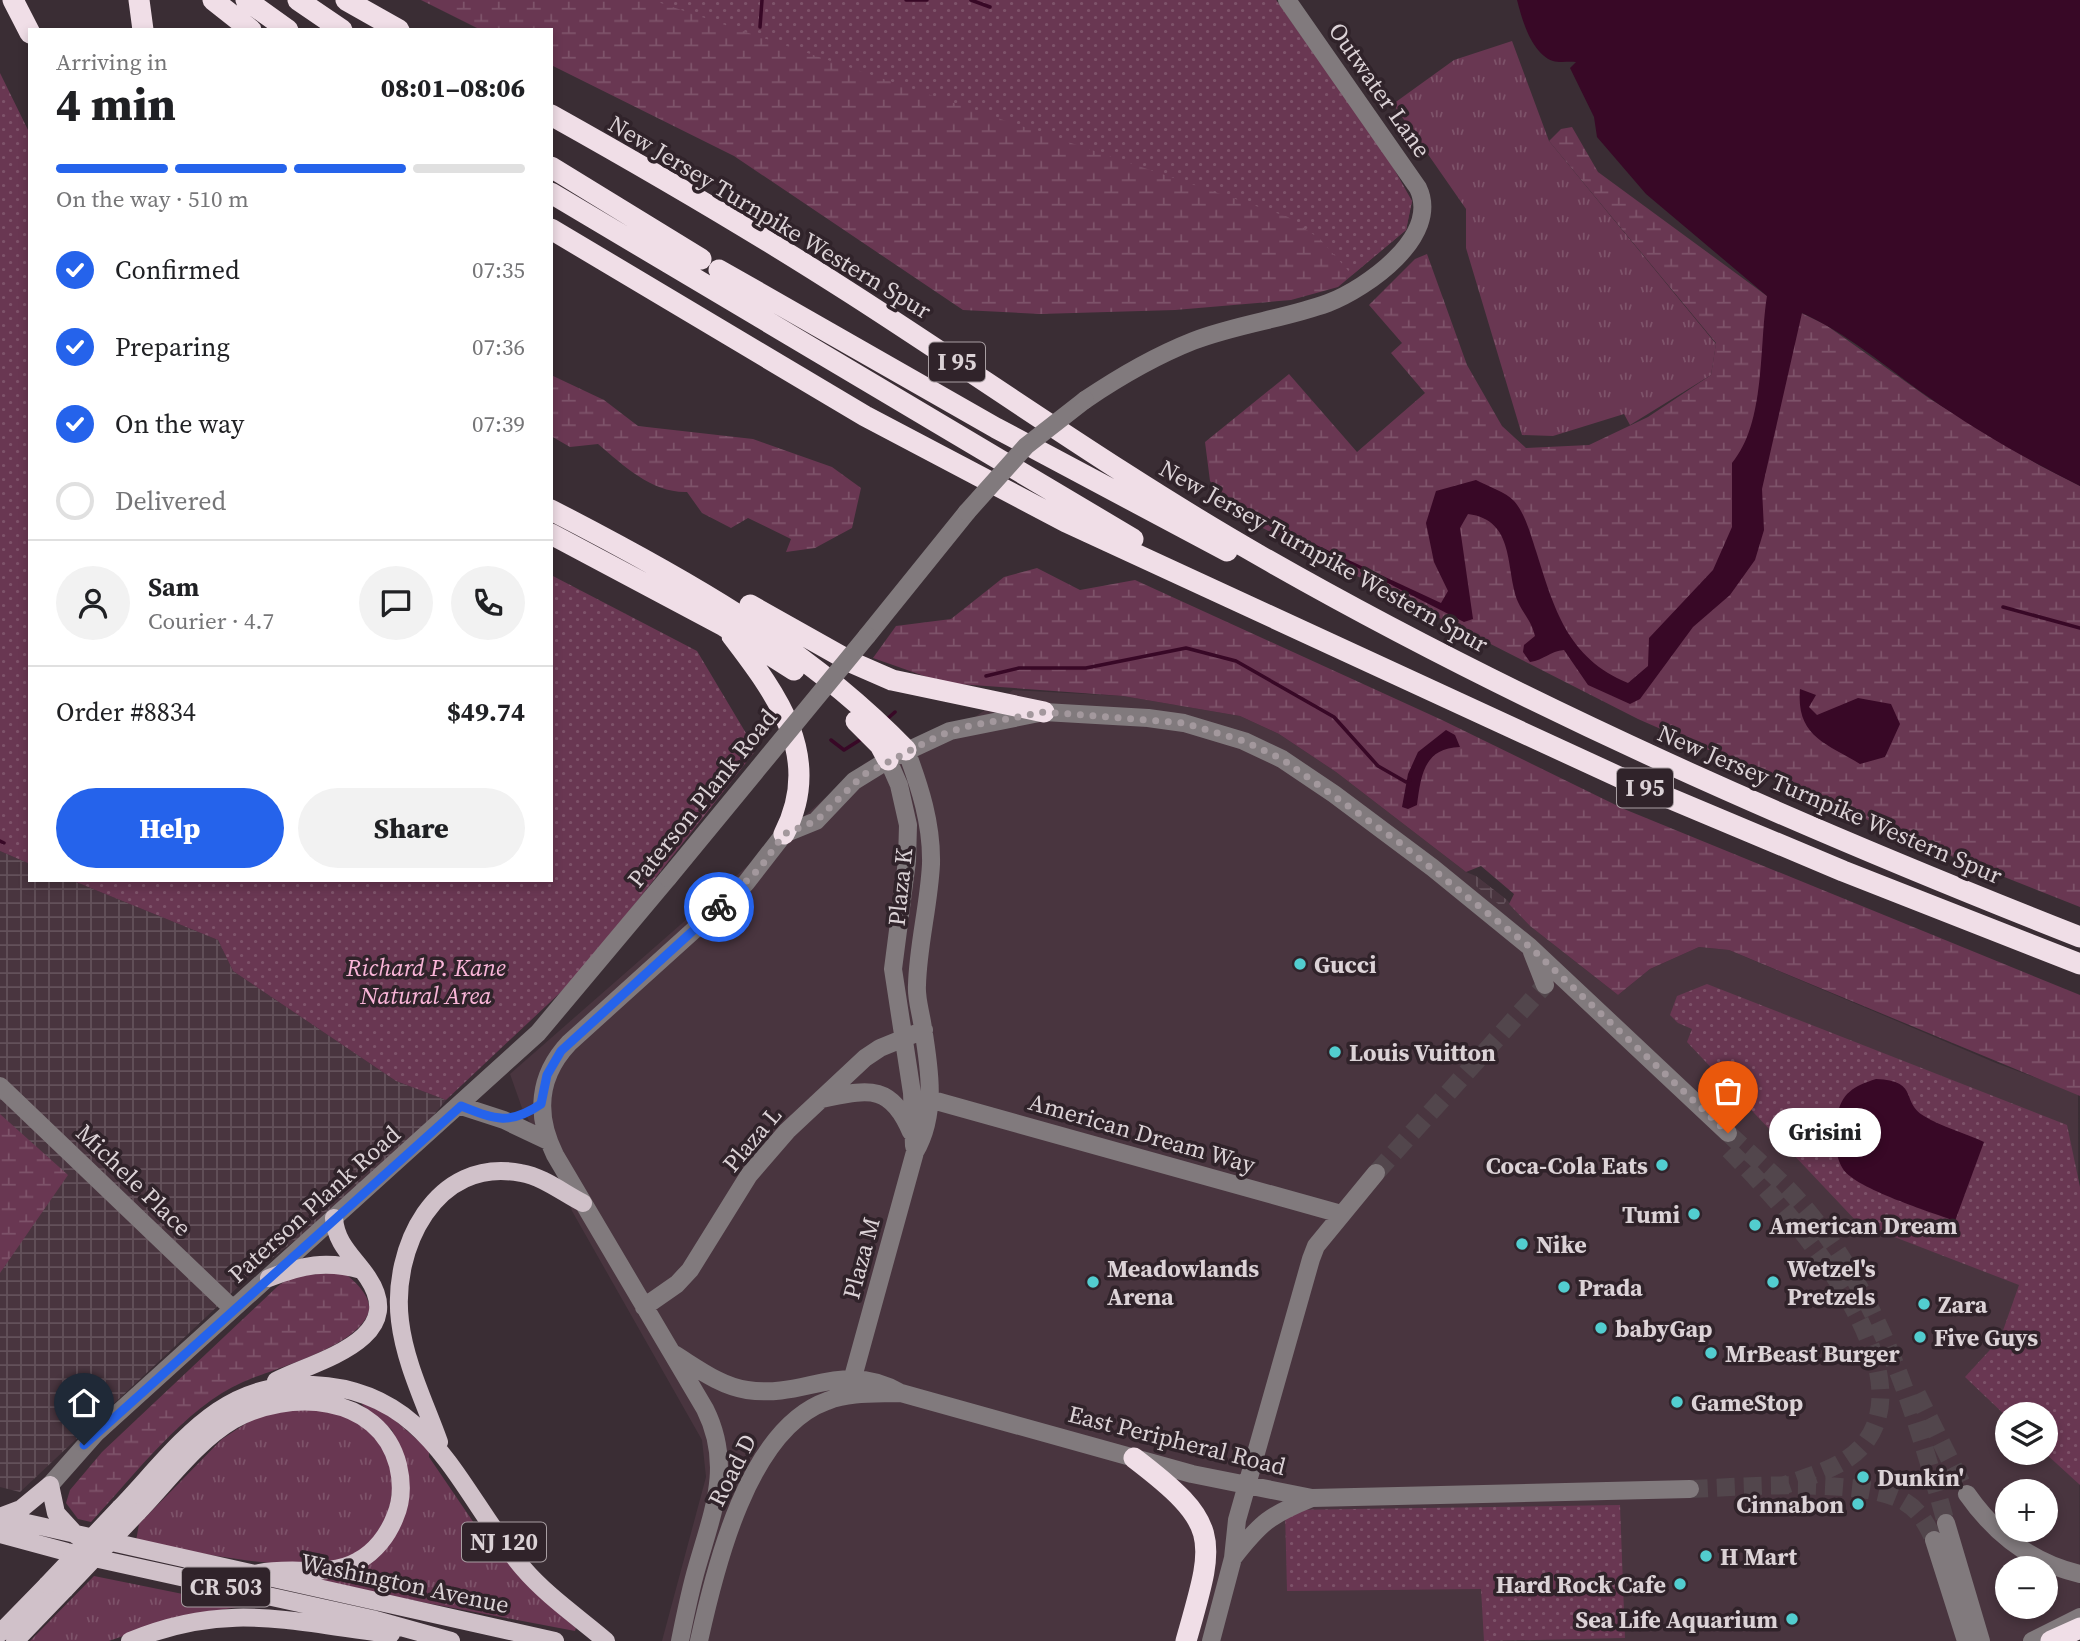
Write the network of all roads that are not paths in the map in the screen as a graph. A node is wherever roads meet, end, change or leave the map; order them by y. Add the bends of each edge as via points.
1 (13, 0) edge
2 (139, 0) edge
3 (214, 0) edge
4 (246, 0) edge
5 (298, 0) edge
6 (346, 0) edge
7 (1287, 0) edge
8 (143, 28) edge
9 (249, 28) edge
10 (285, 28) edge
11 (339, 28) edge
12 (395, 28) edge
13 (28, 29) edge
14 (553, 117) edge
15 (553, 168) edge
16 (553, 194) edge
17 (1422, 213) joint
18 (553, 230) edge
19 (553, 511) edge
20 (553, 535) edge
21 (664, 568) junction
22 (1319, 589) junction
23 (1219, 592) junction
24 (724, 626) junction
25 (1044, 712) junction
26 (864, 719) junction
27 (890, 746) junction
28 (784, 834) junction
29 (2080, 937) edge
30 (1530, 947) junction
31 (2080, 964) edge
32 (1545, 985) dead end
33 (923, 1030) junction
34 (904, 1038) junction
35 (0, 1087) edge
36 (821, 1099) junction
37 (929, 1099) junction
38 (541, 1104) junction
39 (461, 1106) junction
40 (504, 1120) junction
41 (1721, 1132) tunnel mouth
42 (548, 1141) junction
43 (914, 1144) junction
44 (1376, 1173) tunnel mouth
45 (583, 1203) junction
46 (1341, 1214) junction
47 (334, 1218) junction
48 (362, 1270) junction
49 (269, 1278) junction
50 (644, 1307) junction
51 (233, 1309) junction
52 (671, 1352) junction
53 (853, 1377) junction
54 (257, 1392) junction
55 (901, 1393) junction
56 (443, 1452) junction
57 (1134, 1458) junction
58 (50, 1485) junction
59 (1247, 1486) junction
60 (1690, 1489) tunnel mouth
61 (1967, 1494) tunnel mouth
62 (1312, 1497) junction
63 (0, 1517) edge
64 (1946, 1523) tunnel mouth
65 (0, 1534) edge
66 (77, 1536) junction
67 (1934, 1540) tunnel mouth
68 (1233, 1558) junction
69 (251, 1574) junction
70 (2080, 1574) edge
71 (2080, 1617) edge
72 (2080, 1628) edge
73 (0, 1633) edge
74 (15, 1641) edge
75 (130, 1641) edge
76 (450, 1641) edge
77 (555, 1641) edge
78 (606, 1641) edge
79 (680, 1641) edge
80 (699, 1641) edge
81 (1186, 1641) edge
82 (1211, 1641) edge
83 (1966, 1641) edge
84 (1981, 1641) edge
85 (2032, 1641) edge
86 (2051, 1641) edge

1 - 13 highway
2 - 8 highway
3 - 9 highway
4 - 10 highway
5 - 11 highway
6 - 12 highway
7 - 17 street, Outwater Lane via 1414,181 1421,194
14 - 22 highway, New Jersey Turnpike Western Spur / I 95 via 820,273 1092,453
15 - 22 highway via 868,357 1135,504 1275,576
16 - 23 highway
17 - 39 street, Paterson Plank Road, bridge via 1410,242 1348,293 1319,306 1192,341 1085,400 1026,446 550,1021
18 - 23 highway, I 95 via 905,438 1017,498
19 - 21 highway
20 - 24 highway
21 - 25 highway via 709,584 877,674
21 - 26 highway via 764,630
22 - 29 highway, New Jersey Turnpike Western Spur / I 95 via 1646,754 1862,849
23 - 31 highway, I 95 via 1619,777
24 - 26 highway
24 - 28 highway via 771,687 791,731 799,788
25 - 27 street
25 - 30 street via 1173,721 1209,728 1264,749 1400,843
26 - 27 highway
27 - 28 street via 816,821
27 - 33 street, Plaza K via 925,804 930,842 917,987
27 - 34 street, Plaza K via 908,825 892,969
28 - 38 street via 746,883 561,1051 547,1075
30 - 32 street
30 - 41 street
33 - 34 street, Plaza L
33 - 37 street, Plaza M
34 - 36 street, Plaza L via 865,1058
34 - 43 street, Plaza M
35 - 51 street, Michele Place
36 - 43 street via 860,1091 880,1094 897,1105
36 - 50 street, Plaza L via 754,1169 684,1278
37 - 43 street, Plaza M via 923,1139
37 - 46 street, American Dream Way
38 - 40 street
38 - 42 street, Road D
39 - 40 street
39 - 47 street, Paterson Plank Road
40 - 42 street
42 - 45 street, Road D
43 - 53 street, Plaza M
44 - 46 street
45 - 50 street, Road D
45 - 56 main road via 530,1175 490,1173 441,1196 411,1235 400,1275 400,1323 412,1372
46 - 59 street via 1311,1259
47 - 48 main road via 340,1242
47 - 49 street, Paterson Plank Road
48 - 49 main road via 313,1263
48 - 54 main road via 376,1307 363,1337 340,1355
49 - 51 street, Paterson Plank Road
50 - 52 street, Road D
51 - 58 street, Paterson Plank Road via 90,1439
52 - 53 street, East Peripheral Road via 712,1378 746,1390 782,1390
52 - 79 street, Road D via 711,1423 720,1460 717,1503
53 - 55 street, East Peripheral Road via 880,1381
54 - 56 main road, NJ 120 via 306,1384 364,1394 402,1413
54 - 73 main road, NJ 120, bridge via 204,1421
55 - 57 street, East Peripheral Road
55 - 80 street, Road D via 857,1394 826,1401 782,1431 761,1462 728,1535
56 - 78 main road, NJ 120 via 523,1567
57 - 59 street, East Peripheral Road
57 - 81 highway via 1182,1496 1202,1528 1206,1565
58 - 63 main road via 21,1509
58 - 66 main road via 56,1513
59 - 62 street, East Peripheral Road
59 - 68 street
60 - 62 street, East Peripheral Road
61 - 70 street via 2014,1544 2046,1563
62 - 68 street via 1260,1524
63 - 66 main road, Washington Avenue / CR 503
64 - 84 street
65 - 76 main road, Washington Avenue / CR 503
66 - 69 main road, Washington Avenue / CR 503
67 - 83 street
68 - 82 street
69 - 74 main road, bridge via 283,1568 323,1571 341,1567 358,1561 384,1539 399,1507 401,1480 389,1444 365,1418 341,1406 313,1401 273,1405 243,1415 208,1439
69 - 77 main road, Washington Avenue / CR 503
71 - 85 street
72 - 86 highway
75 - 76 main road via 191,1622 248,1616

